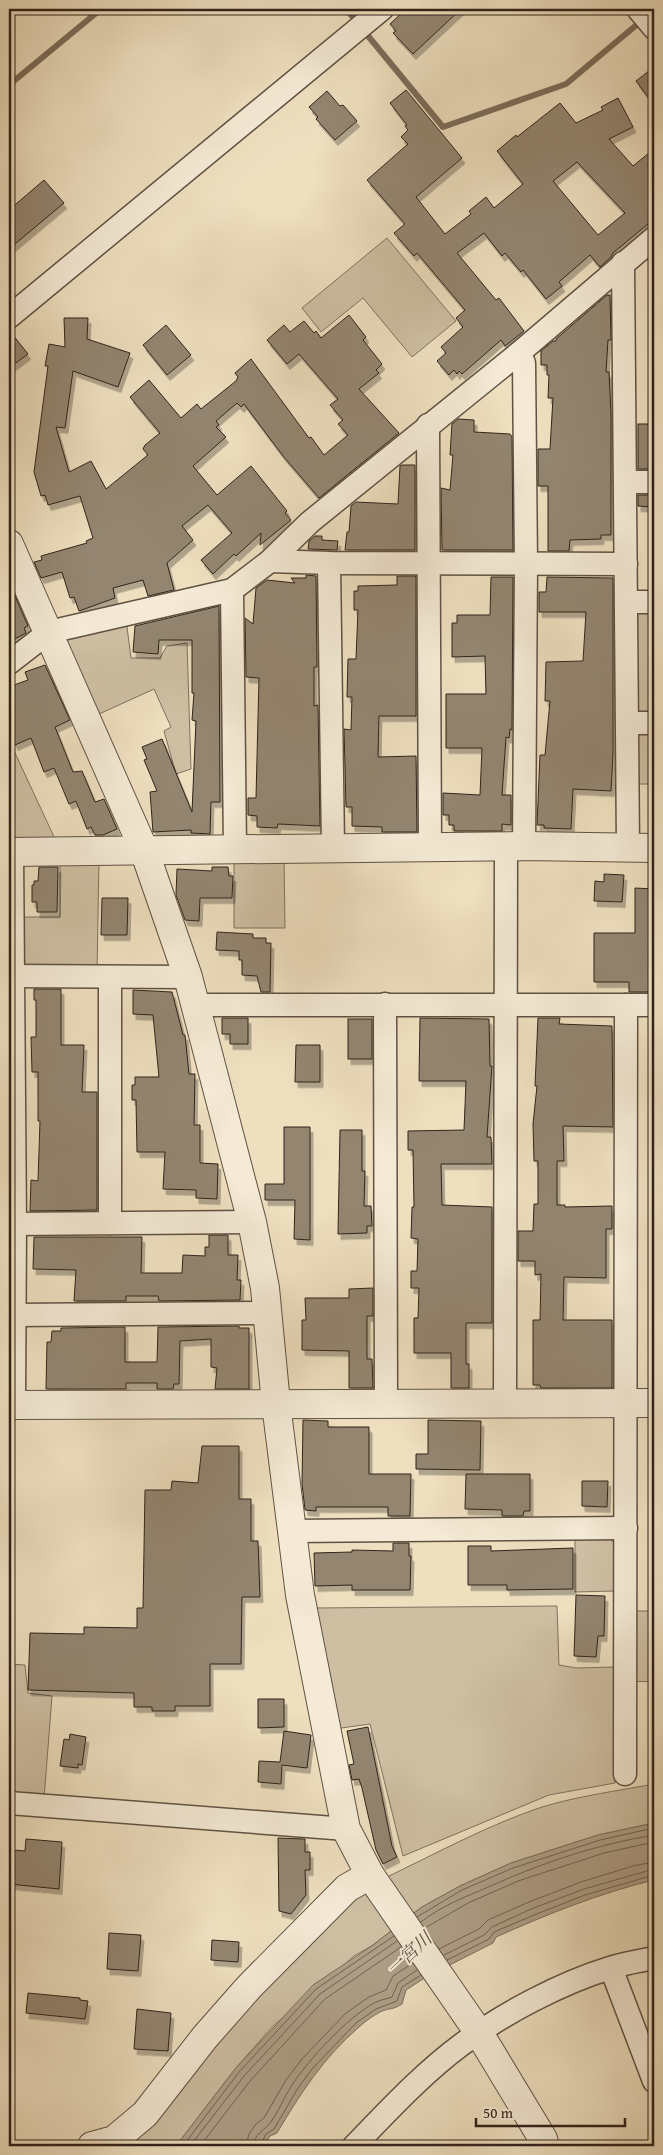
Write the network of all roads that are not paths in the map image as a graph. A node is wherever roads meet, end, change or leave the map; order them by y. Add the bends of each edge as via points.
1 (382, 9) edge
2 (638, 9) edge
3 (654, 28) edge
4 (654, 238) edge
5 (623, 263) junction
6 (9, 317) edge
7 (519, 353) junction
8 (428, 426) junction
9 (626, 482) junction
10 (654, 482) edge
11 (9, 544) edge
12 (270, 561) junction
13 (329, 563) junction
14 (429, 564) junction
15 (526, 564) junction
16 (626, 564) junction
17 (232, 590) junction
18 (626, 602) junction
19 (654, 602) edge
20 (49, 632) junction
21 (9, 663) edge
22 (628, 723) junction
23 (654, 723) edge
24 (515, 846) junction
25 (332, 847) junction
26 (430, 847) junction
27 (641, 847) edge
28 (235, 848) junction
29 (144, 850) junction
30 (10, 852) edge
31 (12, 976) edge
32 (110, 976) junction
33 (188, 977) junction
34 (385, 1004) junction
35 (506, 1004) junction
36 (195, 1005) junction
37 (626, 1005) junction
38 (654, 1005) edge
39 (12, 1092) edge
40 (252, 1222) junction
41 (110, 1223) junction
42 (12, 1224) edge
43 (267, 1313) junction
44 (15, 1315) junction
45 (276, 1404) junction
46 (386, 1404) junction
47 (505, 1404) junction
48 (625, 1404) junction
49 (654, 1404) edge
50 (12, 1405) edge
51 (626, 1528) junction
52 (292, 1531) junction
53 (624, 1774) dead end
54 (9, 1803) edge
55 (346, 1829) junction
56 (370, 1875) junction
57 (654, 1958) edge
58 (611, 1968) junction
59 (478, 2033) junction
60 (654, 2081) edge
61 (92, 2146) edge
62 (354, 2146) edge
63 (545, 2146) edge

1 - 6 street
2 - 3 street
4 - 5 street
5 - 7 street
5 - 9 street
7 - 8 street
7 - 15 street via 524,363
8 - 12 street via 310,522
8 - 14 street
9 - 10 street
9 - 16 street
11 - 20 street
12 - 13 street
12 - 17 street
13 - 14 street
13 - 25 street
14 - 15 street
14 - 26 street
15 - 16 street
15 - 24 street
16 - 18 street
17 - 20 street
17 - 28 street
18 - 19 street
18 - 22 street
20 - 21 street
20 - 29 street
22 - 23 street
22 - 27 street
24 - 26 street
24 - 27 street
24 - 35 street
25 - 26 street
25 - 28 street
28 - 29 street
29 - 30 street
29 - 33 street
30 - 31 street
31 - 32 street
31 - 39 street
32 - 33 street
32 - 41 street
33 - 36 street
34 - 35 street
34 - 36 street
34 - 46 street
35 - 37 street
35 - 47 street
36 - 40 street
37 - 38 street
37 - 48 street
39 - 42 street
40 - 41 street
40 - 43 street
41 - 42 street
42 - 44 street
43 - 44 street
43 - 45 street
44 - 50 street
45 - 46 street
45 - 50 street
45 - 52 street
46 - 47 street
47 - 48 street
48 - 49 street
48 - 51 street
51 - 52 street
51 - 53 street
52 - 55 street via 300,1595
54 - 55 street
55 - 56 street
56 - 59 street
56 - 61 street via 347,1888 249,1987 145,2114 114,2140
57 - 58 street
58 - 59 street via 532,2002
58 - 60 street
59 - 62 street via 401,2096
59 - 63 street

